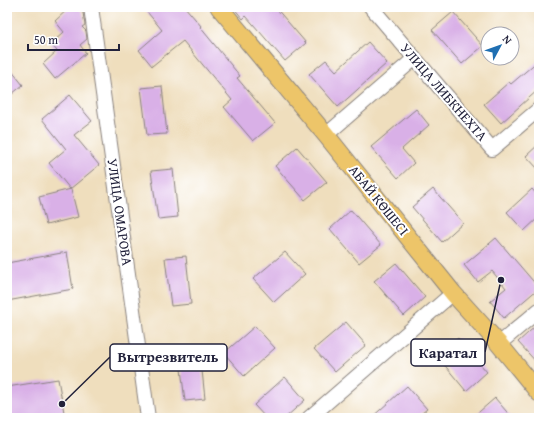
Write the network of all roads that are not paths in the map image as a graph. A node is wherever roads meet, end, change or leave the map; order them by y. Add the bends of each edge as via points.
1 (91, 7) edge
2 (219, 7) edge
3 (371, 7) edge
4 (415, 58) junction
5 (539, 110) edge
6 (326, 135) junction
7 (453, 292) junction
8 (539, 310) edge
9 (499, 344) junction
10 (539, 393) edge
11 (148, 418) edge
12 (309, 418) edge

1 - 11 street, УЛИЦА ОМАРОВА
2 - 6 main road, АБАЙ КӨШЕСІ
3 - 4 street, УЛИЦА ЛИБКНЕХТА
4 - 5 street, УЛИЦА ЛИБКНЕХТА via 492,149
4 - 6 street
6 - 7 main road, АБАЙ КӨШЕСІ
7 - 9 main road, АБАЙ КӨШЕСІ
7 - 12 street
8 - 9 street
9 - 10 main road, АБАЙ КӨШЕСІ

